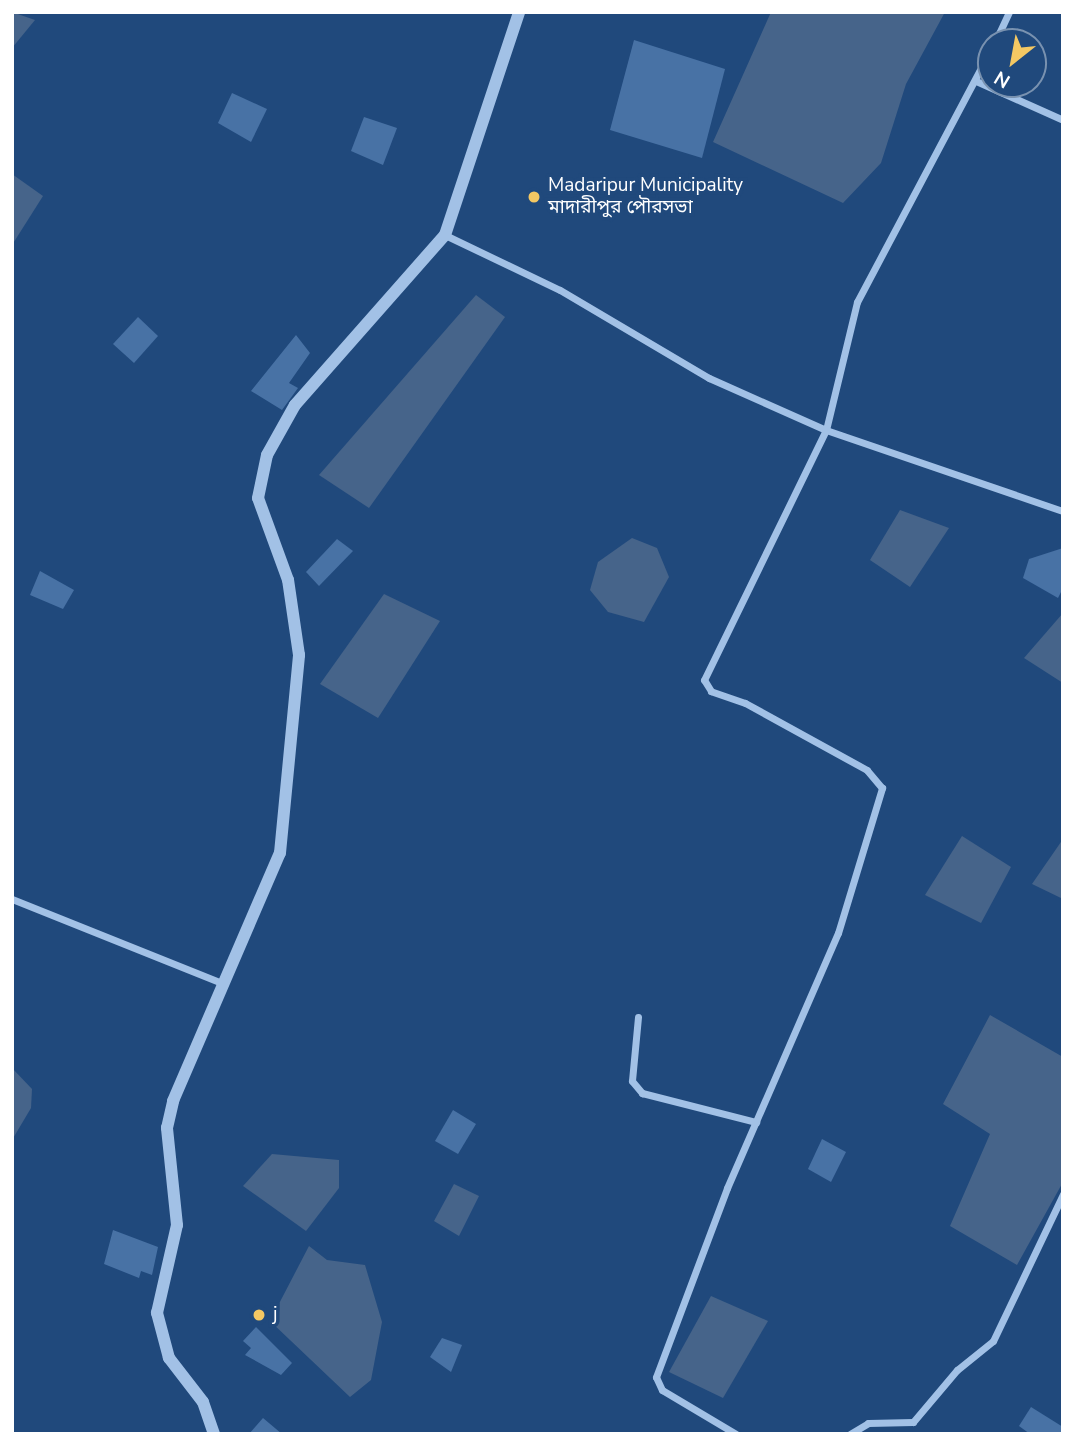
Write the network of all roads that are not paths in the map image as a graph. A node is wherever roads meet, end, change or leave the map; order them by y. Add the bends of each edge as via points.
1 (519, 12) edge
2 (1009, 12) edge
3 (1002, 28) edge
4 (976, 81) joint
5 (1063, 120) edge
6 (445, 235) junction
7 (826, 430) junction
8 (1063, 511) edge
9 (12, 900) edge
10 (225, 985) junction
11 (638, 1017) dead end
12 (756, 1122) junction
13 (1063, 1194) edge
14 (214, 1434) edge
15 (736, 1434) edge
16 (850, 1434) edge

1 - 6 street
2 - 3 street
4 - 5 street
4 - 7 street via 857,302
6 - 7 street via 560,290 709,378
6 - 10 street via 295,405 267,455 258,499 288,580 299,655 280,853
7 - 8 street
7 - 12 street via 704,680 711,691 746,703 856,764 882,788 838,933
9 - 10 street
10 - 14 street via 167,1128 177,1225 157,1313 169,1358 203,1402
11 - 12 street via 632,1081 642,1093
12 - 15 street via 656,1377 662,1390
13 - 16 street via 993,1341 957,1370 913,1422 868,1423

